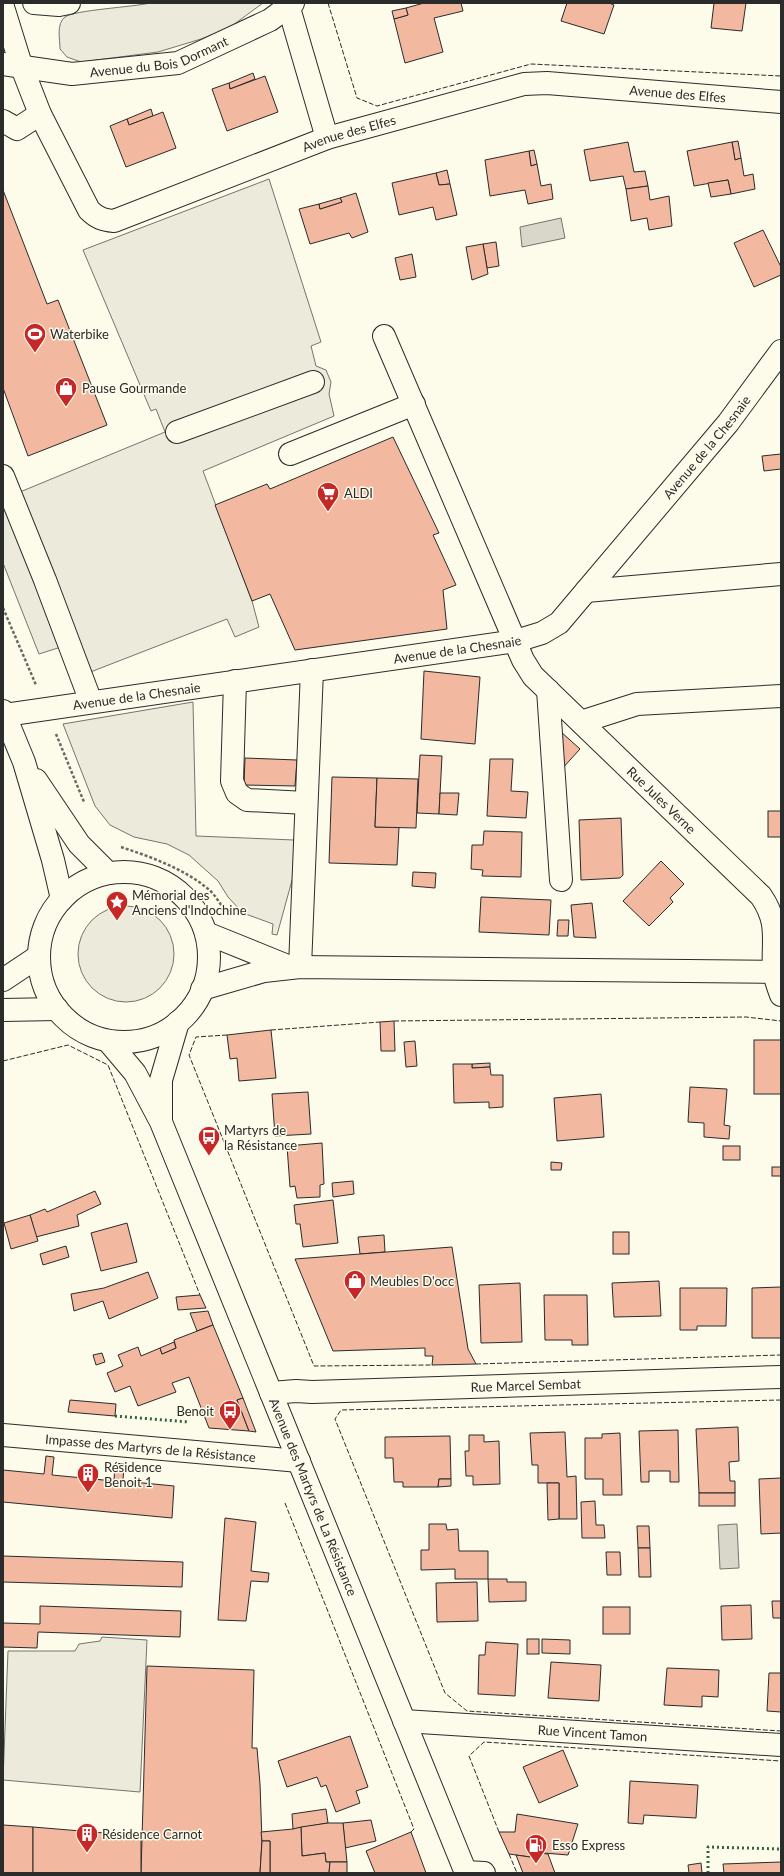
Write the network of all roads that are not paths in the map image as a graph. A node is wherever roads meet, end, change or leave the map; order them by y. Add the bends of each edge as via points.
1 (34, 3) edge
2 (69, 3) edge
3 (291, 5) edge
4 (3, 7) edge
5 (12, 65) edge
6 (781, 102) edge
7 (40, 114) junction
8 (3, 121) edge
9 (327, 138) junction
10 (384, 336) dead end
11 (781, 351) edge
12 (313, 382) dead end
13 (414, 404) junction
14 (176, 432) dead end
15 (290, 454) dead end
16 (3, 476) edge
17 (781, 574) edge
18 (586, 591) junction
19 (516, 641) junction
20 (312, 670) junction
21 (235, 681) junction
22 (548, 690) junction
23 (781, 696) edge
24 (91, 702) junction
25 (4, 713) edge
26 (581, 722) junction
27 (15, 752) edge
28 (306, 803) junction
29 (108, 873) junction
30 (561, 880) dead end
31 (62, 899) junction
32 (206, 933) junction
33 (39, 956) junction
34 (295, 967) junction
35 (778, 972) edge
36 (3, 980) edge
37 (202, 989) junction
38 (781, 995) edge
39 (57, 1009) junction
40 (3, 1010) edge
41 (178, 1022) junction
42 (108, 1041) junction
43 (161, 1122) junction
44 (781, 1377) edge
45 (271, 1393) junction
46 (3, 1435) edge
47 (299, 1461) junction
48 (404, 1721) junction
49 (781, 1745) edge
50 (472, 1873) edge

1 - 2 street
3 - 5 street, Avenue du Bois Dormant via 270,20 178,63 72,74
3 - 9 street, Avenue du Bois Dormant
4 - 5 street
5 - 7 street, Avenue des Elfes
6 - 9 street, Avenue des Elfes via 547,83 524,84
7 - 8 street via 17,129
7 - 9 street, Avenue des Elfes via 89,210 96,217 114,221
10 - 13 street, Rue Jules Verne
11 - 18 street, Avenue de la Chesnaie via 728,423
12 - 14 street
13 - 15 street
13 - 19 street, Rue Jules Verne
16 - 24 street
17 - 18 street
18 - 19 street, Avenue de la Chesnaie via 559,623 542,633
19 - 20 street, Avenue de la Chesnaie
19 - 22 street, Rue Jules Verne via 523,660 533,676
20 - 21 street, Avenue de la Chesnaie
20 - 28 street
21 - 24 street, Avenue de la Chesnaie
21 - 28 street via 232,780 237,793 247,800
22 - 26 street, Rue Jules Verne
22 - 30 street
23 - 26 street via 637,704
24 - 25 street, Avenue de la Chesnaie
25 - 27 street
26 - 35 street, Rue Jules Verne via 761,896 770,909 773,922
27 - 29 street via 79,844
27 - 31 street via 53,860
28 - 34 street
29 - 31 street via 84,882
29 - 32 street via 141,874 168,884 190,903
31 - 33 street via 50,916 42,935
32 - 34 street
32 - 37 street via 209,963
33 - 36 street
33 - 39 street via 44,984
34 - 35 street
34 - 37 street via 264,971
35 - 38 street, Rue Jules Verne
37 - 41 street via 193,1007
39 - 40 street
39 - 42 street via 71,1024
41 - 42 street via 169,1030 150,1038 129,1042
41 - 43 street, Avenue des Martyrs de La Résistance via 162,1080
42 - 43 street, Avenue des Martyrs de La Résistance via 135,1074
43 - 45 street, Avenue des Martyrs de La Résistance
44 - 45 street, Rue Marcel Sembat
45 - 47 street, Avenue des Martyrs de La Résistance
46 - 47 street, Impasse des Martyrs de la Résistance
47 - 48 street, Avenue des Martyrs de La Résistance
48 - 49 street, Rue Vincent Tamon
48 - 50 street, Avenue des Martyrs de La Résistance

